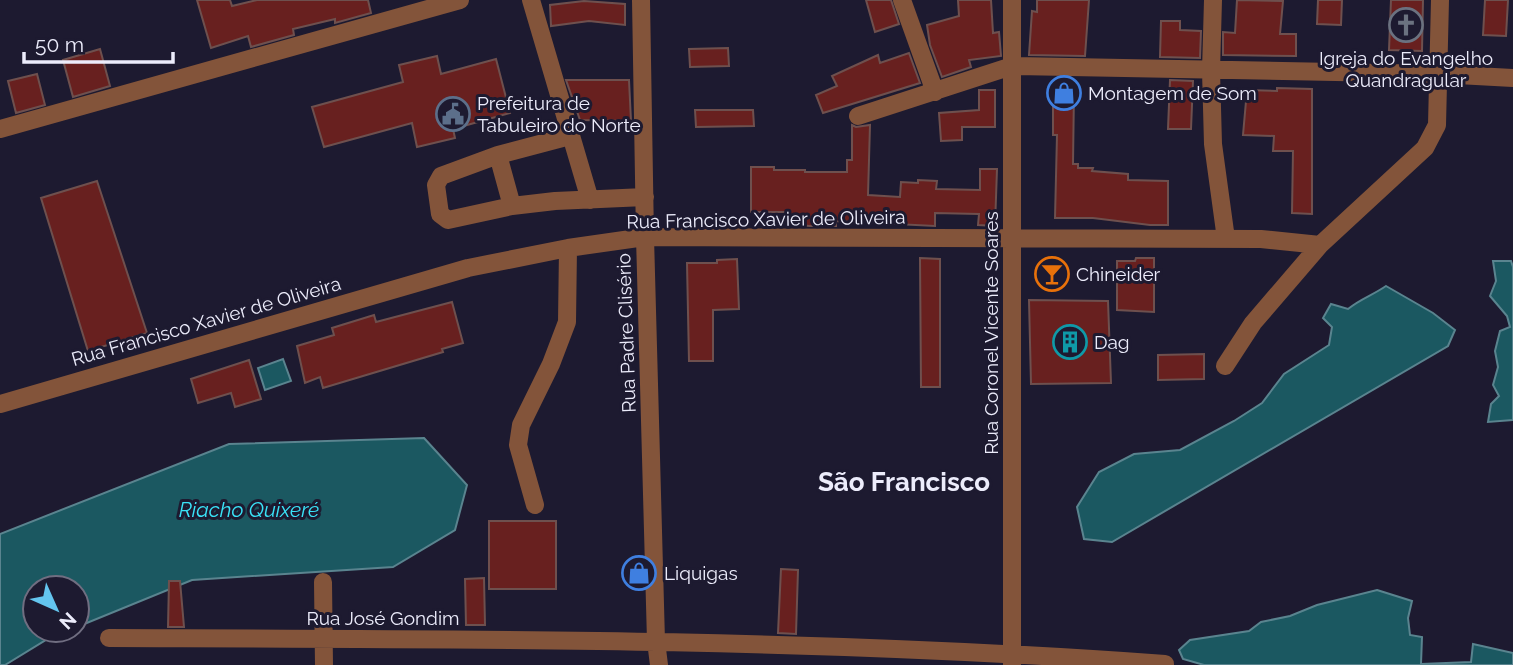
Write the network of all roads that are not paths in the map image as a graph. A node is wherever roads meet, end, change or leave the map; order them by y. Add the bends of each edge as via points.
1 (460, 0) edge
2 (531, 0) edge
3 (641, 0) edge
4 (902, 0) edge
5 (1012, 0) edge
6 (1213, 0) edge
7 (1440, 0) edge
8 (1012, 66) junction
9 (1211, 71) junction
10 (1439, 74) junction
11 (1513, 78) edge
12 (935, 92) junction
13 (858, 116) dead end
14 (3, 129) edge
15 (570, 136) junction
16 (498, 155) junction
17 (645, 197) junction
18 (590, 200) junction
19 (512, 206) junction
20 (645, 237) junction
21 (1011, 238) junction
22 (1226, 239) junction
23 (1320, 245) junction
24 (569, 248) junction
25 (1225, 366) dead end
26 (0, 404) edge
27 (535, 505) dead end
28 (323, 582) dead end
29 (109, 638) dead end
30 (324, 638) junction
31 (656, 641) junction
32 (1012, 659) edge
33 (1165, 664) edge
34 (324, 665) edge
35 (659, 665) edge

1 - 14 street
2 - 15 street
3 - 17 street, Rua Padre Clisério
4 - 12 street
5 - 8 street, Rua Coronel Vicente Soares
6 - 9 street
7 - 10 street
8 - 9 street
8 - 12 street
8 - 21 street, Rua Coronel Vicente Soares
9 - 10 street
9 - 22 street via 1213,144
10 - 11 street
10 - 23 street via 1437,125 1425,148
12 - 13 street
15 - 16 street
15 - 18 street
16 - 19 street
16 - 19 street via 440,176 436,185 440,214 448,220
17 - 18 street
17 - 20 street, Rua Padre Clisério
18 - 19 street
20 - 21 street, Rua Francisco Xavier de Oliveira
20 - 24 street, Rua Francisco Xavier de Oliveira
20 - 31 street, Rua Padre Clisério
21 - 22 street, Rua Francisco Xavier de Oliveira
21 - 32 street, Rua Coronel Vicente Soares
22 - 23 street, Rua Francisco Xavier de Oliveira
23 - 25 street via 1253,323
24 - 26 street, Rua Francisco Xavier de Oliveira via 468,268
24 - 27 street via 566,322 522,425 518,445
28 - 30 street
29 - 30 street, Rua José Gondim
30 - 31 street, Rua José Gondim
30 - 34 street
31 - 32 street, Rua José Gondim
31 - 35 street, Rua Padre Clisério
32 - 33 street, Rua José Gondim

